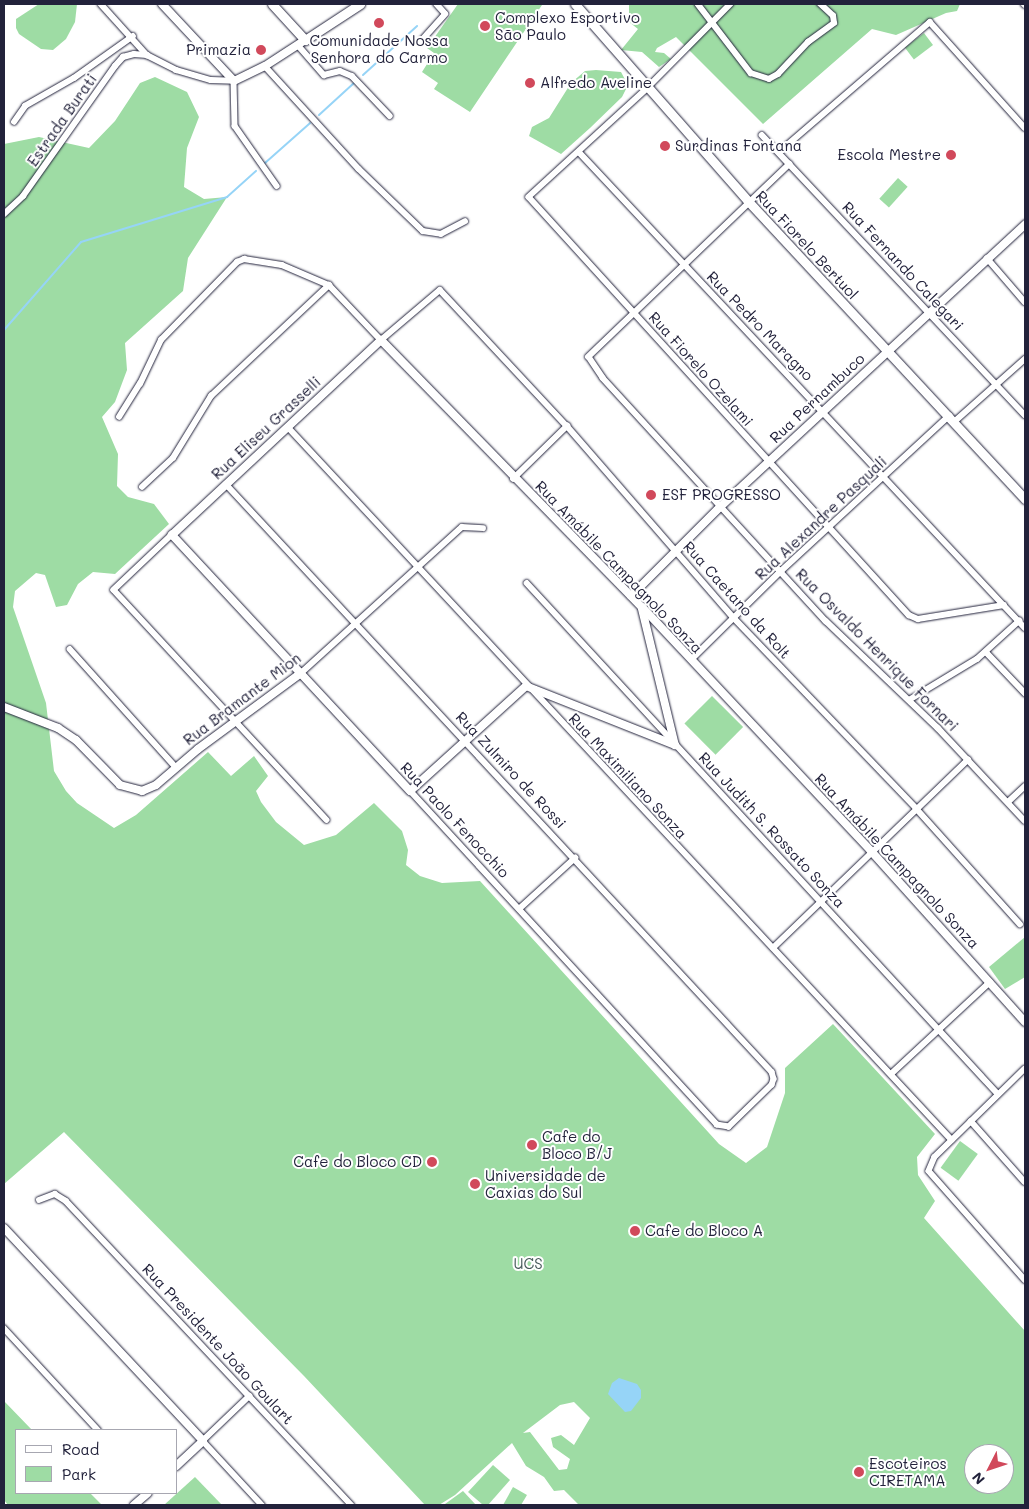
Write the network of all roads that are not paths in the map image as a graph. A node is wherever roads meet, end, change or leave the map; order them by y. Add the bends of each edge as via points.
1 (101, 4) edge
2 (162, 4) edge
3 (272, 4) edge
4 (360, 4) edge
5 (436, 4) edge
6 (575, 4) edge
7 (698, 4) edge
8 (732, 4) edge
9 (820, 4) edge
10 (712, 25) junction
11 (133, 36) junction
12 (421, 41) dead end
13 (302, 42) junction
14 (147, 55) junction
15 (265, 66) junction
16 (234, 81) junction
17 (647, 89) junction
18 (390, 116) dead end
19 (14, 122) dead end
20 (1025, 128) edge
21 (762, 135) dead end
22 (579, 152) junction
23 (779, 152) junction
24 (790, 164) junction
25 (277, 186) dead end
26 (748, 201) junction
27 (4, 214) edge
28 (465, 221) dead end
29 (1025, 224) edge
30 (987, 258) junction
31 (685, 264) junction
32 (329, 285) junction
33 (440, 290) joint
34 (1025, 302) edge
35 (929, 312) junction
36 (635, 314) junction
37 (381, 340) junction
38 (888, 351) junction
39 (1025, 359) edge
40 (996, 383) junction
41 (824, 410) junction
42 (1025, 415) edge
43 (119, 417) dead end
44 (951, 419) junction
45 (567, 426) junction
46 (288, 427) junction
47 (769, 462) junction
48 (884, 476) junction
49 (513, 479) junction
50 (226, 484) junction
51 (142, 487) dead end
52 (1025, 499) edge
53 (721, 506) junction
54 (483, 528) dead end
55 (830, 528) junction
56 (172, 535) junction
57 (675, 551) junction
58 (417, 567) junction
59 (781, 571) junction
60 (527, 583) dead end
61 (630, 596) junction
62 (1004, 605) junction
63 (642, 607) junction
64 (733, 617) junction
65 (1019, 621) junction
66 (357, 623) junction
67 (1025, 628) edge
68 (70, 649) dead end
69 (986, 652) junction
70 (691, 660) junction
71 (301, 673) junction
72 (526, 686) junction
73 (1025, 693) edge
74 (909, 700) junction
75 (4, 707) edge
76 (238, 720) junction
77 (466, 740) junction
78 (675, 745) junction
79 (968, 760) junction
80 (176, 767) junction
81 (1025, 786) edge
82 (410, 791) junction
83 (1008, 802) junction
84 (916, 808) junction
85 (327, 820) dead end
86 (1025, 821) edge
87 (871, 851) junction
88 (576, 858) junction
89 (822, 900) junction
90 (519, 909) junction
91 (1020, 924) dead end
92 (773, 948) junction
93 (990, 982) junction
94 (1025, 1022) edge
95 (939, 1028) junction
96 (1025, 1069) edge
97 (891, 1074) junction
98 (998, 1094) junction
99 (971, 1121) junction
100 (717, 1125) joint
101 (952, 1140) junction
102 (1025, 1180) edge
103 (38, 1200) dead end
104 (4, 1228) edge
105 (1025, 1280) edge
106 (4, 1328) edge
107 (250, 1396) junction
108 (97, 1429) edge
109 (203, 1441) junction
110 (178, 1464) edge
111 (147, 1494) edge
112 (134, 1505) edge
113 (262, 1505) edge
114 (351, 1505) edge

1 - 11 street
2 - 16 street
3 - 13 main road
4 - 13 main road
5 - 12 street via 445,14
6 - 17 main road, Rua Fiorelo Bertuol
7 - 10 street
8 - 10 street
9 - 10 street via 833,16 831,27 808,42 778,74 769,79 751,73
10 - 17 street
11 - 14 street
11 - 19 street via 74,78 25,106
13 - 15 street
13 - 18 street via 324,75 340,71 352,76
14 - 16 street via 176,70 211,80
14 - 27 street, Estrada Burati via 123,57 23,196
15 - 16 street
15 - 28 street via 358,169 423,231 441,234
16 - 25 street via 235,126
17 - 22 street
17 - 26 main road, Rua Fiorelo Bertuol
20 - 23 street via 930,22
21 - 23 street, Rua Fernando Calegari
22 - 31 street, Rua Pedro Maragno
22 - 36 street, Rua Fiorelo Ozelami via 529,197
23 - 24 street, Rua Fernando Calegari
24 - 26 street
24 - 35 street, Rua Fernando Calegari
26 - 31 street
26 - 38 main road, Rua Fiorelo Bertuol
29 - 30 street, Rua Pernambuco
30 - 34 street
30 - 35 street, Rua Pernambuco
31 - 36 street
31 - 41 street, Rua Pedro Maragno
32 - 37 street, Rua Amábile Campagnolo Sonza
32 - 43 street, Rua Amábile Campagnolo Sonza via 282,266 244,259 237,262 161,340 140,384
32 - 51 street via 211,396 173,458
33 - 37 street, Rua Eliseu Grasselli
33 - 45 street, Rua Caetano da Rolt
35 - 38 street, Rua Pernambuco
35 - 40 street, Rua Fernando Calegari
36 - 47 street, Rua Fiorelo Ozelami
36 - 53 street, Rua Osvaldo Henrique Fornari via 589,358 603,378
37 - 46 street, Rua Eliseu Grasselli
37 - 49 street, Rua Amábile Campagnolo Sonza
38 - 41 street, Rua Pernambuco
38 - 44 main road, Rua Fiorelo Bertuol
39 - 40 street, Rua Alexandre Pasquali
40 - 42 street, Rua Fernando Calegari
40 - 44 street, Rua Alexandre Pasquali
41 - 47 street, Rua Pernambuco
41 - 48 street, Rua Pedro Maragno
44 - 48 street, Rua Alexandre Pasquali
44 - 52 main road, Rua Fiorelo Bertuol
45 - 49 street
45 - 57 street, Rua Caetano da Rolt
46 - 50 street, Rua Eliseu Grasselli
46 - 58 street, Rua Maximiliano Sonza
47 - 53 street, Rua Pernambuco
47 - 55 street, Rua Fiorelo Ozelami
48 - 55 street, Rua Alexandre Pasquali
48 - 62 street, Rua Pedro Maragno
49 - 61 street, Rua Amábile Campagnolo Sonza
50 - 56 street, Rua Eliseu Grasselli
50 - 66 street, Rua Zulmiro de Rossi
53 - 57 street, Rua Pernambuco
53 - 59 street, Rua Osvaldo Henrique Fornari
54 - 58 street, Rua Bramante Mion via 462,527
55 - 59 street, Rua Alexandre Pasquali
55 - 62 street, Rua Fiorelo Ozelami via 909,615 918,619
56 - 71 street, Rua Paolo Fenocchio
56 - 76 street, Rua Eliseu Grasselli via 114,590
57 - 61 street, Rua Pernambuco
57 - 64 street, Rua Caetano da Rolt
58 - 66 street, Rua Bramante Mion
58 - 72 street, Rua Maximiliano Sonza
59 - 64 street, Rua Alexandre Pasquali
59 - 74 street, Rua Osvaldo Henrique Fornari via 835,630
60 - 78 street, Rua Judith S. Rossato Sonza
61 - 63 street, Rua Amábile Campagnolo Sonza
62 - 65 street, Rua Pedro Maragno
63 - 70 street, Rua Amábile Campagnolo Sonza
63 - 78 street
64 - 70 street, Rua Alexandre Pasquali
64 - 84 street, Rua Caetano da Rolt
65 - 67 street, Rua Pedro Maragno
65 - 69 street
66 - 71 street, Rua Bramante Mion
66 - 77 street, Rua Zulmiro de Rossi
68 - 80 street
69 - 73 street
69 - 74 street
70 - 87 street, Rua Amábile Campagnolo Sonza
71 - 76 street, Rua Bramante Mion
71 - 82 street, Rua Paolo Fenocchio
72 - 77 street
72 - 78 street
72 - 92 street, Rua Maximiliano Sonza
74 - 79 street, Rua Osvaldo Henrique Fornari
75 - 80 street, Rua Bramante Mion via 58,728 76,740 120,785 131,790 142,791 156,785
76 - 80 street, Rua Bramante Mion
76 - 85 street
77 - 82 street
77 - 88 street, Rua Zulmiro de Rossi
78 - 89 street, Rua Judith S. Rossato Sonza
79 - 83 street, Rua Osvaldo Henrique Fornari
79 - 84 street
81 - 83 street
82 - 90 street, Rua Paolo Fenocchio
83 - 86 street, Rua Osvaldo Henrique Fornari
84 - 87 street
84 - 91 street, Rua Caetano da Rolt
87 - 89 street
87 - 93 street, Rua Amábile Campagnolo Sonza
88 - 90 street
88 - 100 street, Rua Zulmiro de Rossi via 774,1076 772,1085 729,1127
89 - 92 street
89 - 95 street, Rua Judith S. Rossato Sonza
90 - 100 street, Rua Paolo Fenocchio
92 - 97 street, Rua Maximiliano Sonza
93 - 94 street, Rua Amábile Campagnolo Sonza
93 - 95 street
95 - 97 street
95 - 98 street, Rua Judith S. Rossato Sonza
96 - 98 street
97 - 101 street, Rua Maximiliano Sonza
98 - 99 street
99 - 101 street
99 - 102 street
101 - 105 street via 930,1164 932,1178
103 - 107 street, Rua Presidente João Goulart via 55,1194 66,1200
104 - 109 street
106 - 108 street
107 - 109 street
107 - 114 street, Rua Presidente João Goulart
109 - 110 street
109 - 113 street
111 - 112 street

